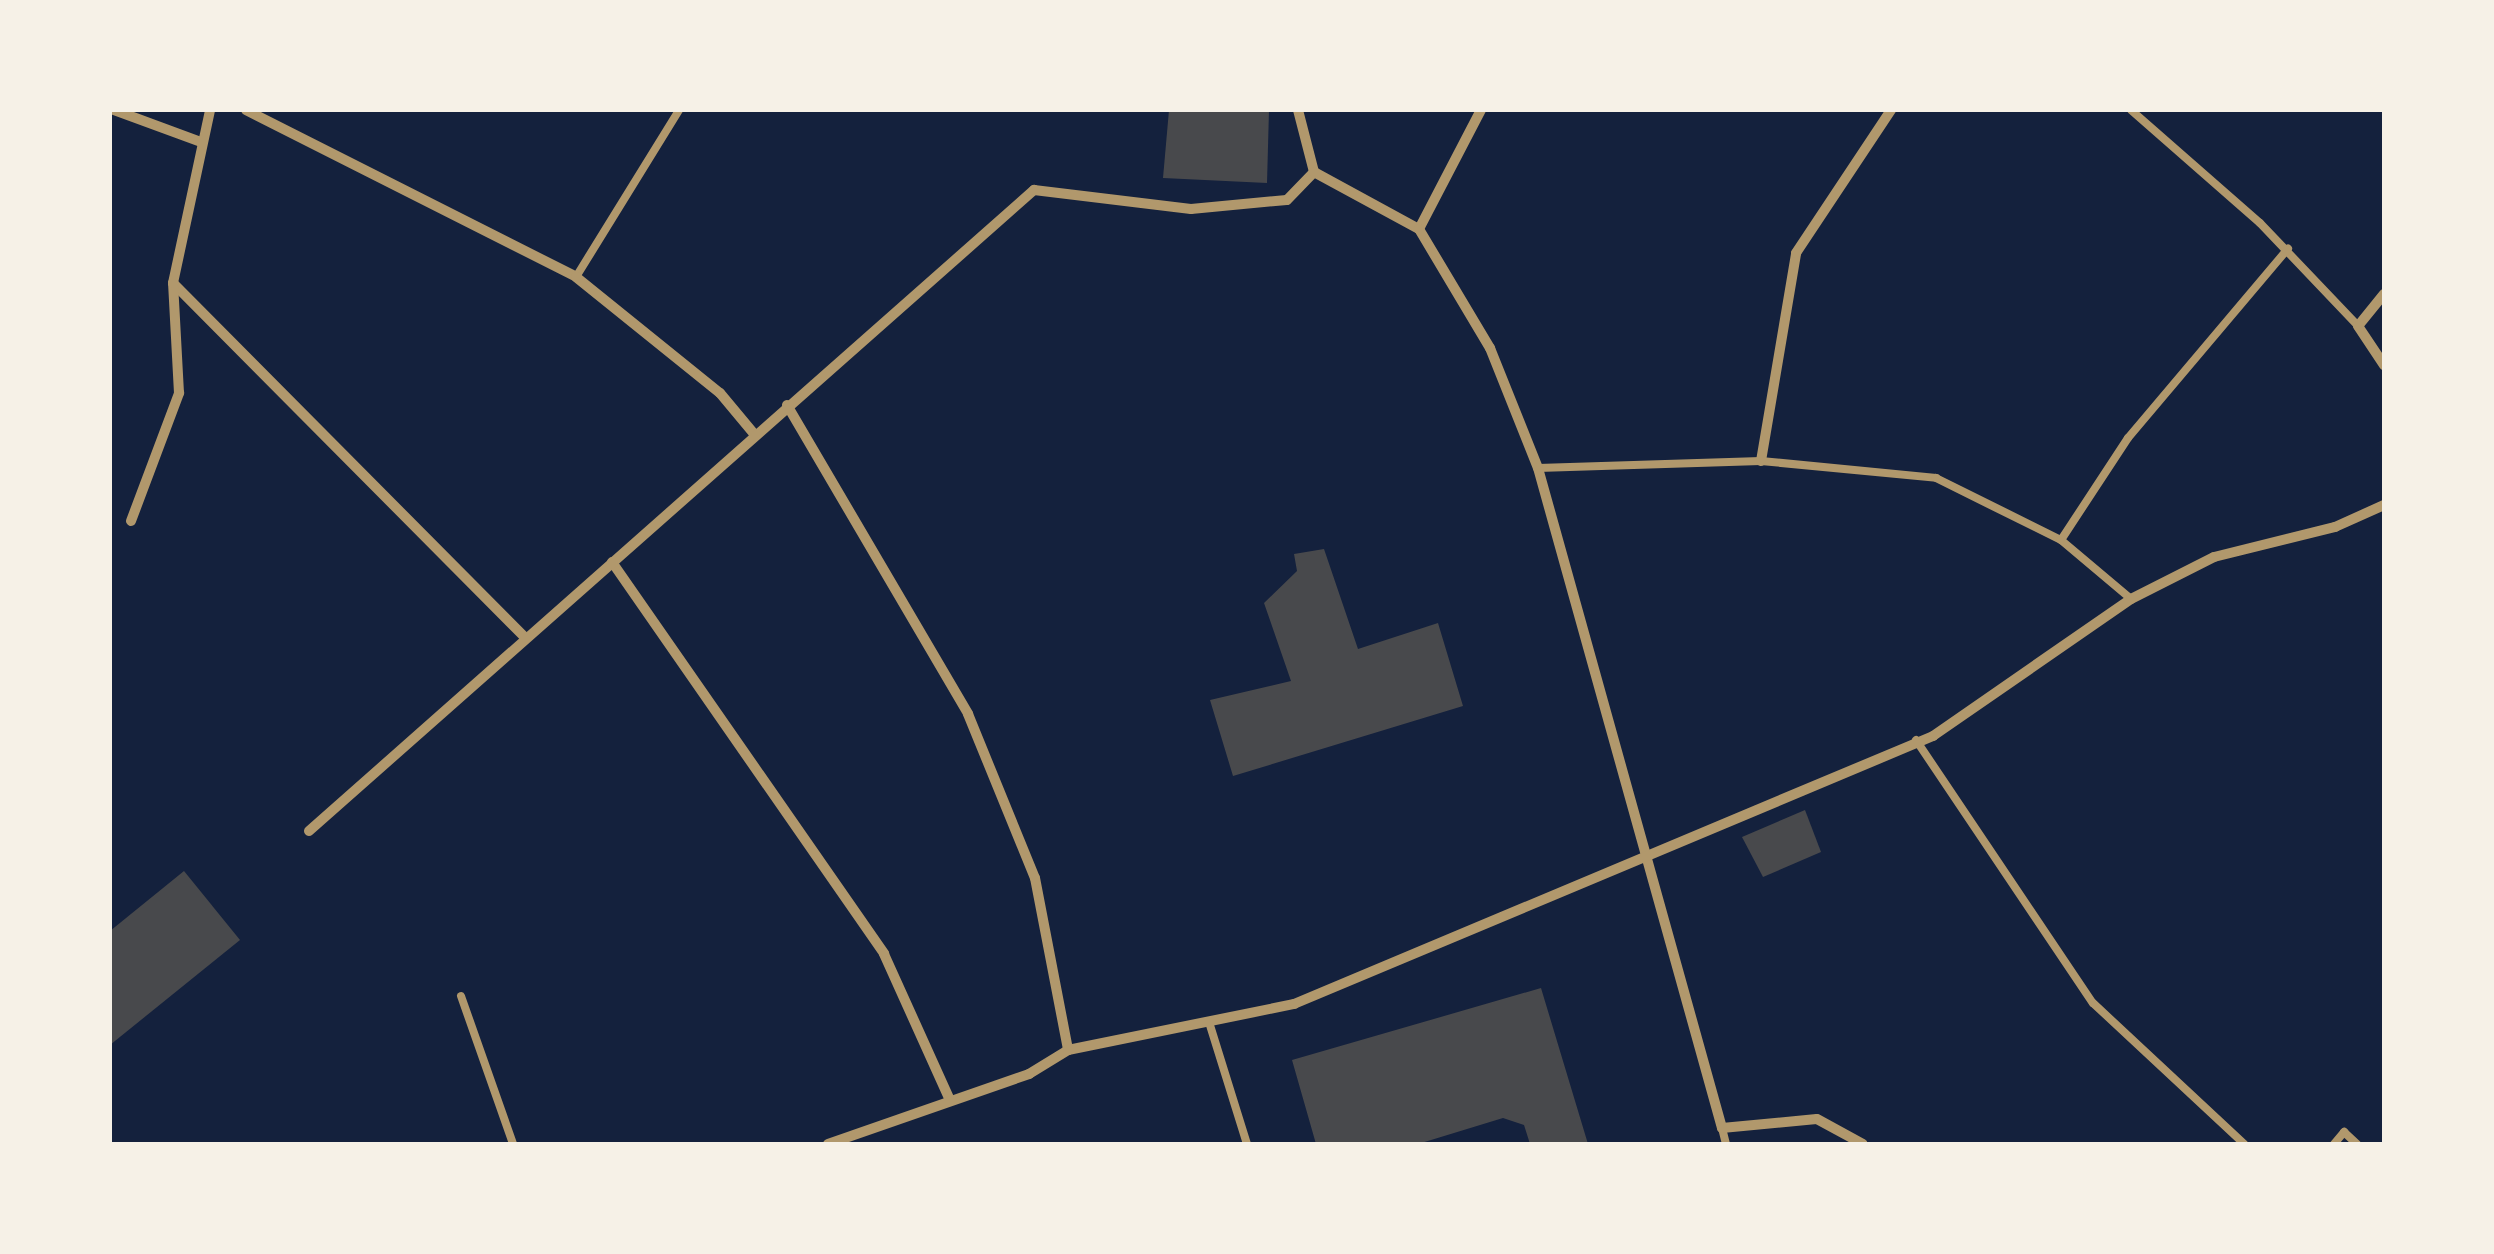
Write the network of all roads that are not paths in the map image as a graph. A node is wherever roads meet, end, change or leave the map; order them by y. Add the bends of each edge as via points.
1 (114, 110) edge
2 (210, 110) edge
3 (246, 110) edge
4 (679, 110) edge
5 (1298, 110) edge
6 (1482, 110) edge
7 (1892, 110) edge
8 (2131, 110) edge
9 (201, 142) junction
10 (1314, 172) junction
11 (1419, 228) junction
12 (2288, 249) junction
13 (576, 277) junction
14 (172, 283) junction
15 (2384, 294) edge
16 (2358, 326) junction
17 (2384, 366) edge
18 (788, 405) junction
19 (755, 435) junction
20 (1762, 461) junction
21 (1538, 468) junction
22 (2384, 505) edge
23 (131, 521) dead end
24 (2061, 540) junction
25 (612, 562) junction
26 (2131, 599) junction
27 (525, 638) junction
28 (1916, 740) junction
29 (309, 831) dead end
30 (1646, 855) junction
31 (461, 996) dead end
32 (1209, 1022) junction
33 (1068, 1050) junction
34 (950, 1100) junction
35 (1722, 1128) junction
36 (513, 1144) edge
37 (828, 1144) edge
38 (1247, 1144) edge
39 (1726, 1144) edge
40 (1862, 1144) edge
41 (2244, 1144) edge
42 (2334, 1144) edge
43 (2357, 1144) edge

1 - 9 street
2 - 9 street
3 - 13 street
4 - 13 lane
5 - 10 street
6 - 11 street
7 - 20 street via 1796,252
8 - 12 lane
9 - 14 street
10 - 11 street
10 - 18 street via 1287,200 1191,209 1034,190
11 - 21 street via 1490,348
12 - 16 lane
12 - 24 lane via 2128,438
13 - 19 street via 720,393
14 - 23 street via 179,393
14 - 27 street
15 - 16 street
16 - 17 street
18 - 19 street
18 - 33 street via 968,714 1035,878
19 - 25 street
20 - 21 lane
20 - 24 lane via 1936,478
21 - 30 street
22 - 26 street via 2335,528 2214,557
24 - 26 lane
25 - 27 street
25 - 34 street via 884,954
26 - 28 street
27 - 29 street
28 - 30 street
28 - 41 lane via 2094,1003
30 - 32 street via 1294,1004
30 - 35 street
31 - 36 lane
32 - 33 street
32 - 38 lane
33 - 34 street
34 - 37 street
35 - 39 lane
35 - 40 street via 1818,1120
42 - 43 lane via 2344,1132

